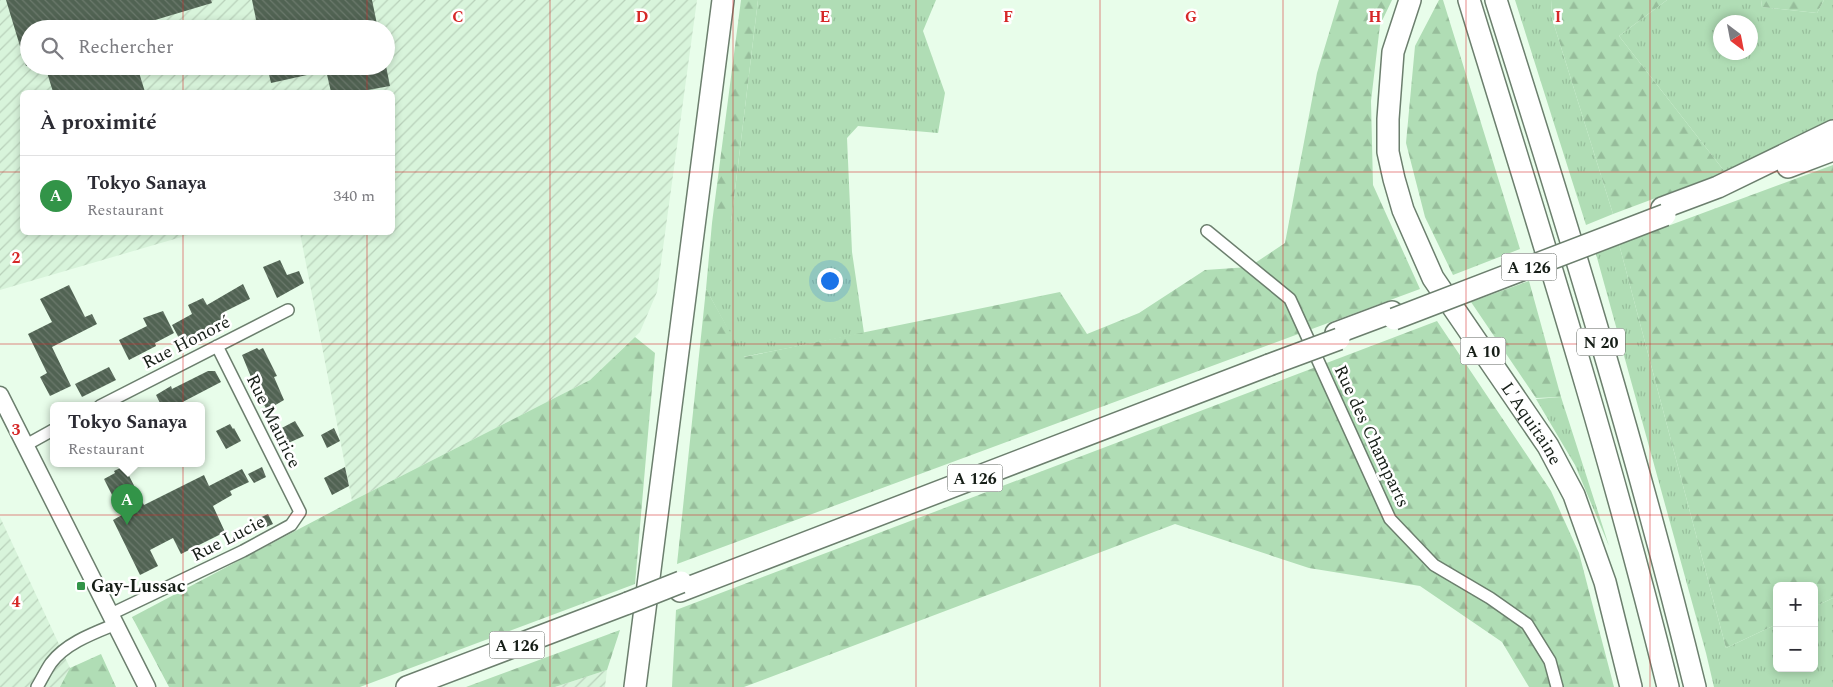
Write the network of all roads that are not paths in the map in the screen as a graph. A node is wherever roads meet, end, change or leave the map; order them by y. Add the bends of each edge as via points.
1 (723, 0) edge
2 (1469, 0) edge
3 (1496, 0) edge
4 (1408, 3) edge
5 (1833, 132) edge
6 (1833, 150) edge
7 (1663, 212) junction
8 (1207, 231) dead end
9 (288, 310) dead end
10 (217, 346) junction
11 (0, 395) edge
12 (108, 402) edge
13 (50, 432) edge
14 (26, 444) junction
15 (300, 512) joint
16 (627, 607) junction
17 (113, 619) junction
18 (37, 687) edge
19 (147, 687) edge
20 (407, 687) edge
21 (427, 687) edge
22 (635, 687) edge
23 (1557, 687) edge
24 (1630, 687) edge
25 (1668, 687) edge
26 (1695, 687) edge

1 - 22 highway
2 - 25 highway, N 20 via 1565,312 1624,516
3 - 26 highway, N 20 via 1590,300 1671,588
4 - 24 highway, L'Aquitaine / A 10 via 1393,52 1388,119 1388,152 1403,210 1433,278 1548,446 1574,495 1605,582
5 - 7 highway, A 126
6 - 7 highway, A 126
7 - 16 highway, A 126, bridge
8 - 23 street, Rue des Champarts via 1290,300 1390,519 1434,566 1527,624 1550,661
9 - 10 street, Rue Honoré
10 - 12 street, Rue Honoré
10 - 15 street, Rue Maurice
11 - 14 street
13 - 14 street
14 - 17 street
15 - 17 street, Rue Lucie via 291,525
16 - 20 highway, A 126
16 - 21 highway, A 126
17 - 18 street, Rue Lucie via 52,662
17 - 19 street

